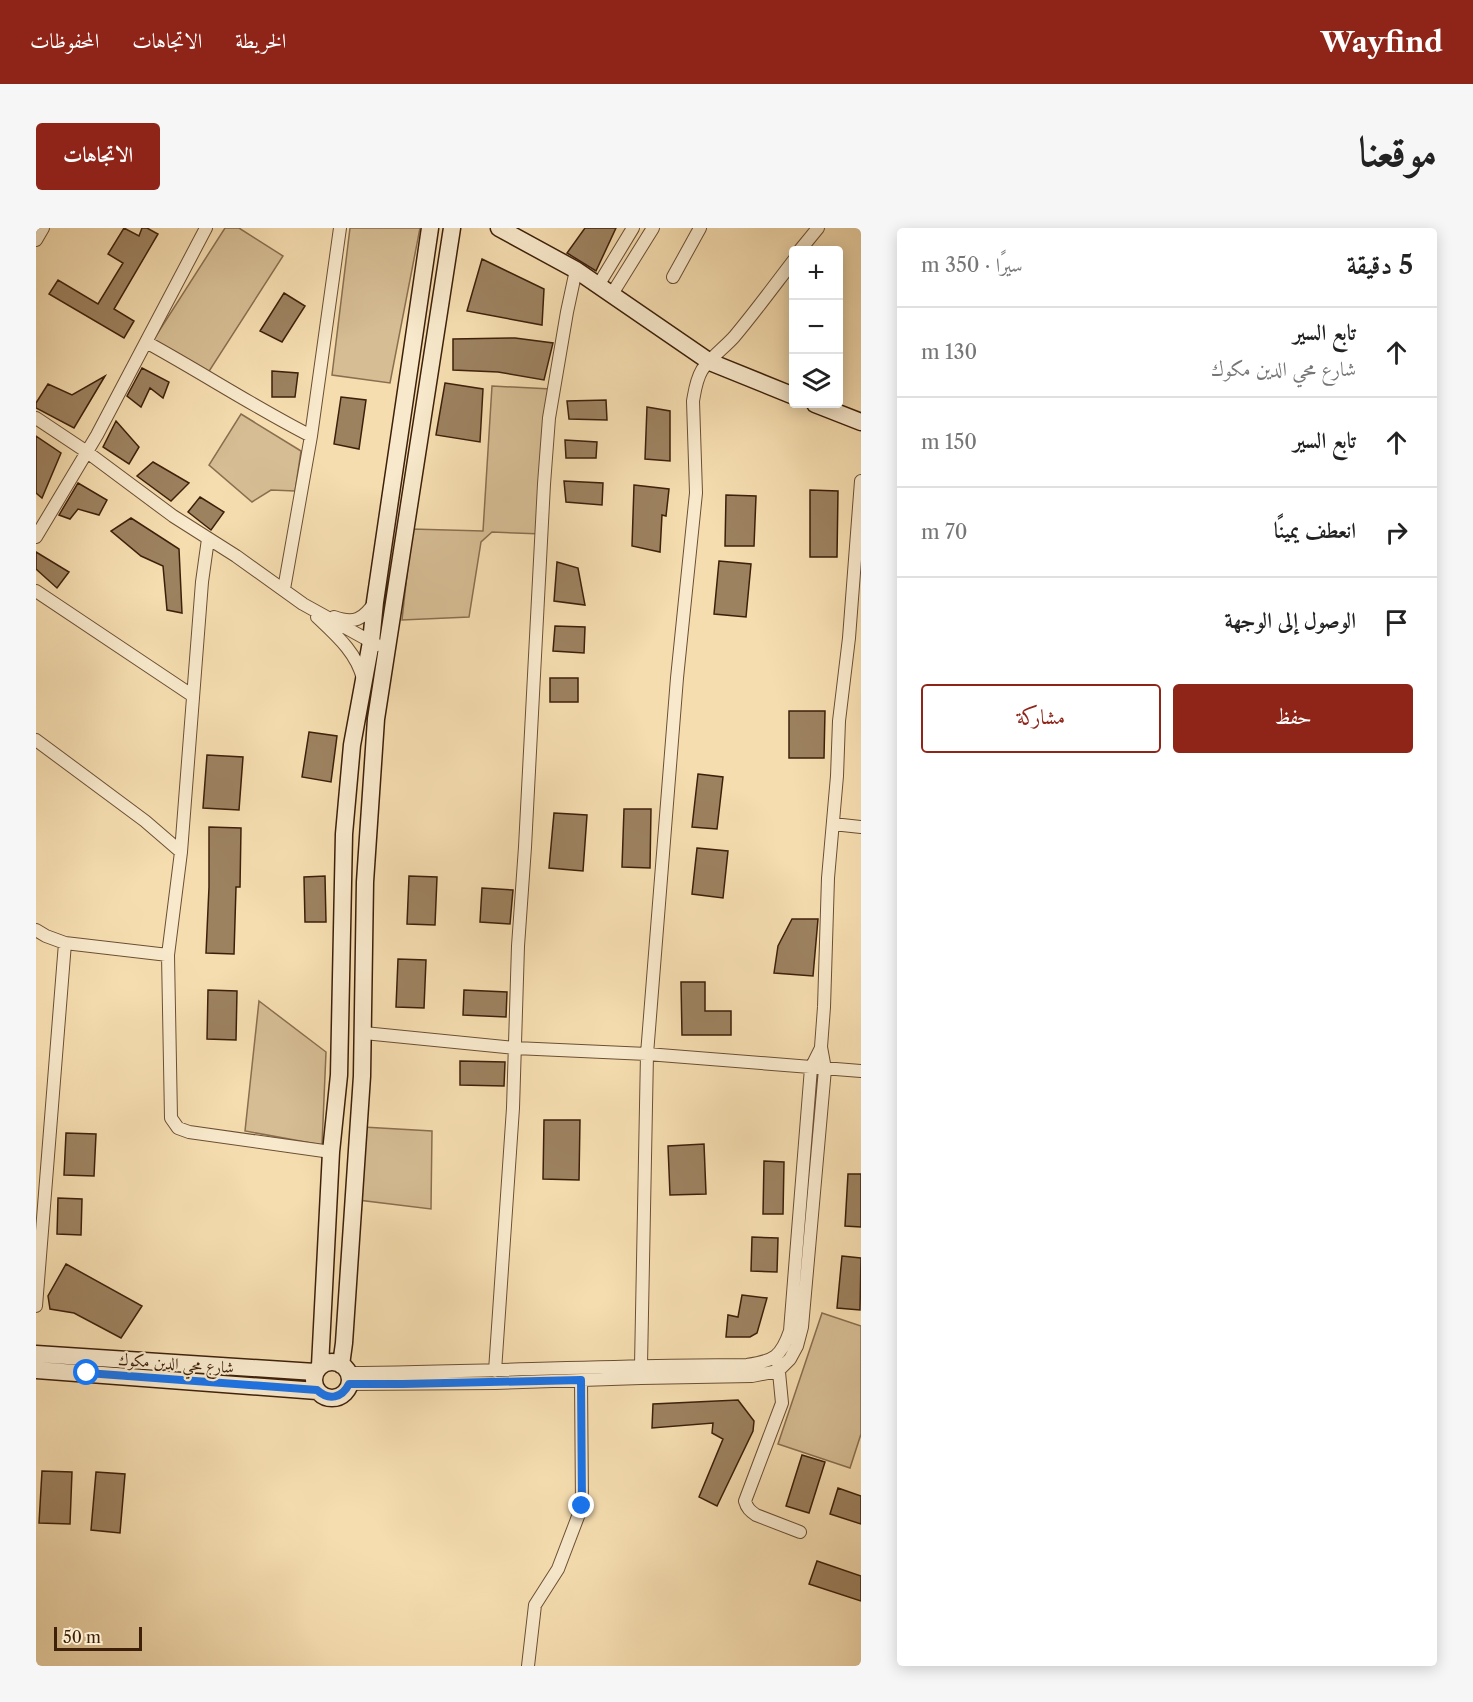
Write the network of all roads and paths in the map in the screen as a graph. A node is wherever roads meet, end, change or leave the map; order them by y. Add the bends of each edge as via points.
1 (43, 228) edge
2 (206, 228) edge
3 (340, 228) edge
4 (430, 228) edge
5 (453, 228) edge
6 (499, 228) edge
7 (633, 228) edge
8 (653, 228) edge
9 (700, 228) edge
10 (818, 228) edge
11 (36, 240) edge
12 (803, 246) edge
13 (789, 267) edge
14 (576, 270) junction
15 (672, 277) dead end
16 (606, 289) junction
17 (146, 342) junction
18 (710, 362) junction
19 (789, 394) edge
20 (825, 408) edge
21 (36, 418) edge
22 (861, 422) edge
23 (311, 436) junction
24 (87, 452) junction
25 (861, 481) edge
26 (36, 537) edge
27 (208, 539) junction
28 (284, 589) junction
29 (36, 591) edge
30 (375, 602) junction
31 (303, 604) junction
32 (371, 642) junction
33 (387, 650) junction
34 (363, 687) junction
35 (193, 696) junction
36 (36, 740) edge
37 (833, 824) junction
38 (861, 827) edge
39 (181, 852) junction
40 (36, 930) edge
41 (65, 943) junction
42 (168, 955) junction
43 (364, 1033) junction
44 (821, 1047) junction
45 (515, 1048) junction
46 (647, 1054) junction
47 (811, 1068) junction
48 (825, 1069) junction
49 (861, 1071) edge
50 (339, 1075) junction
51 (362, 1076) junction
52 (332, 1152) junction
53 (36, 1305) edge
54 (36, 1354) edge
55 (779, 1355) junction
56 (87, 1365) junction
57 (641, 1365) junction
58 (318, 1369) junction
59 (36, 1370) edge
60 (495, 1371) junction
61 (778, 1371) junction
62 (346, 1374) junction
63 (566, 1374) junction
64 (581, 1380) junction
65 (317, 1390) junction
66 (800, 1532) dead end
67 (528, 1666) edge

1 - 11 street
2 - 17 street
3 - 23 street
4 - 30 street
5 - 33 street
6 - 14 street
7 - 16 street
8 - 16 street
9 - 15 street
10 - 12 street
13 - 18 street
14 - 16 street
14 - 45 street via 549,418
16 - 18 street
17 - 23 street
17 - 24 street
18 - 19 street
18 - 46 street via 697,379 693,401 696,493
20 - 22 street
21 - 24 street
23 - 28 street
24 - 26 street
24 - 27 street
25 - 37 street
27 - 28 street
27 - 35 street
28 - 31 street
29 - 35 street
30 - 31 street via 355,621
30 - 32 street
31 - 32 street
31 - 34 street via 350,651 363,677
32 - 33 street
32 - 34 street
33 - 43 street via 376,719 368,817
34 - 50 street via 352,745 344,834
35 - 39 street
36 - 39 street via 146,821
37 - 38 street
37 - 44 street
39 - 42 street
40 - 41 street
41 - 42 street
41 - 53 street
42 - 52 street via 171,1118 178,1128
43 - 45 street
43 - 51 street
44 - 47 street
44 - 48 street
45 - 46 street
45 - 60 street
46 - 47 street
46 - 57 street
47 - 48 street
47 - 55 street via 790,1331
48 - 49 street
48 - 61 street via 802,1327 790,1359
50 - 51 street
50 - 52 street
51 - 62 street via 344,1343
52 - 58 street
54 - 56 street, شارع محي الدين مكوك
55 - 57 street via 747,1365
55 - 61 street
56 - 58 street, شارع محي الدين مكوك
56 - 59 street, شارع محي الدين مكوك
56 - 65 street, شارع محي الدين مكوك
57 - 63 street
58 - 62 street via 330,1362
58 - 65 street via 314,1382
60 - 62 street
60 - 63 street
61 - 64 street via 752,1376
61 - 66 street via 782,1403 745,1501 750,1512
62 - 63 street
62 - 65 street via 343,1393 326,1397
63 - 64 street
64 - 67 street via 582,1506 558,1569 535,1605

